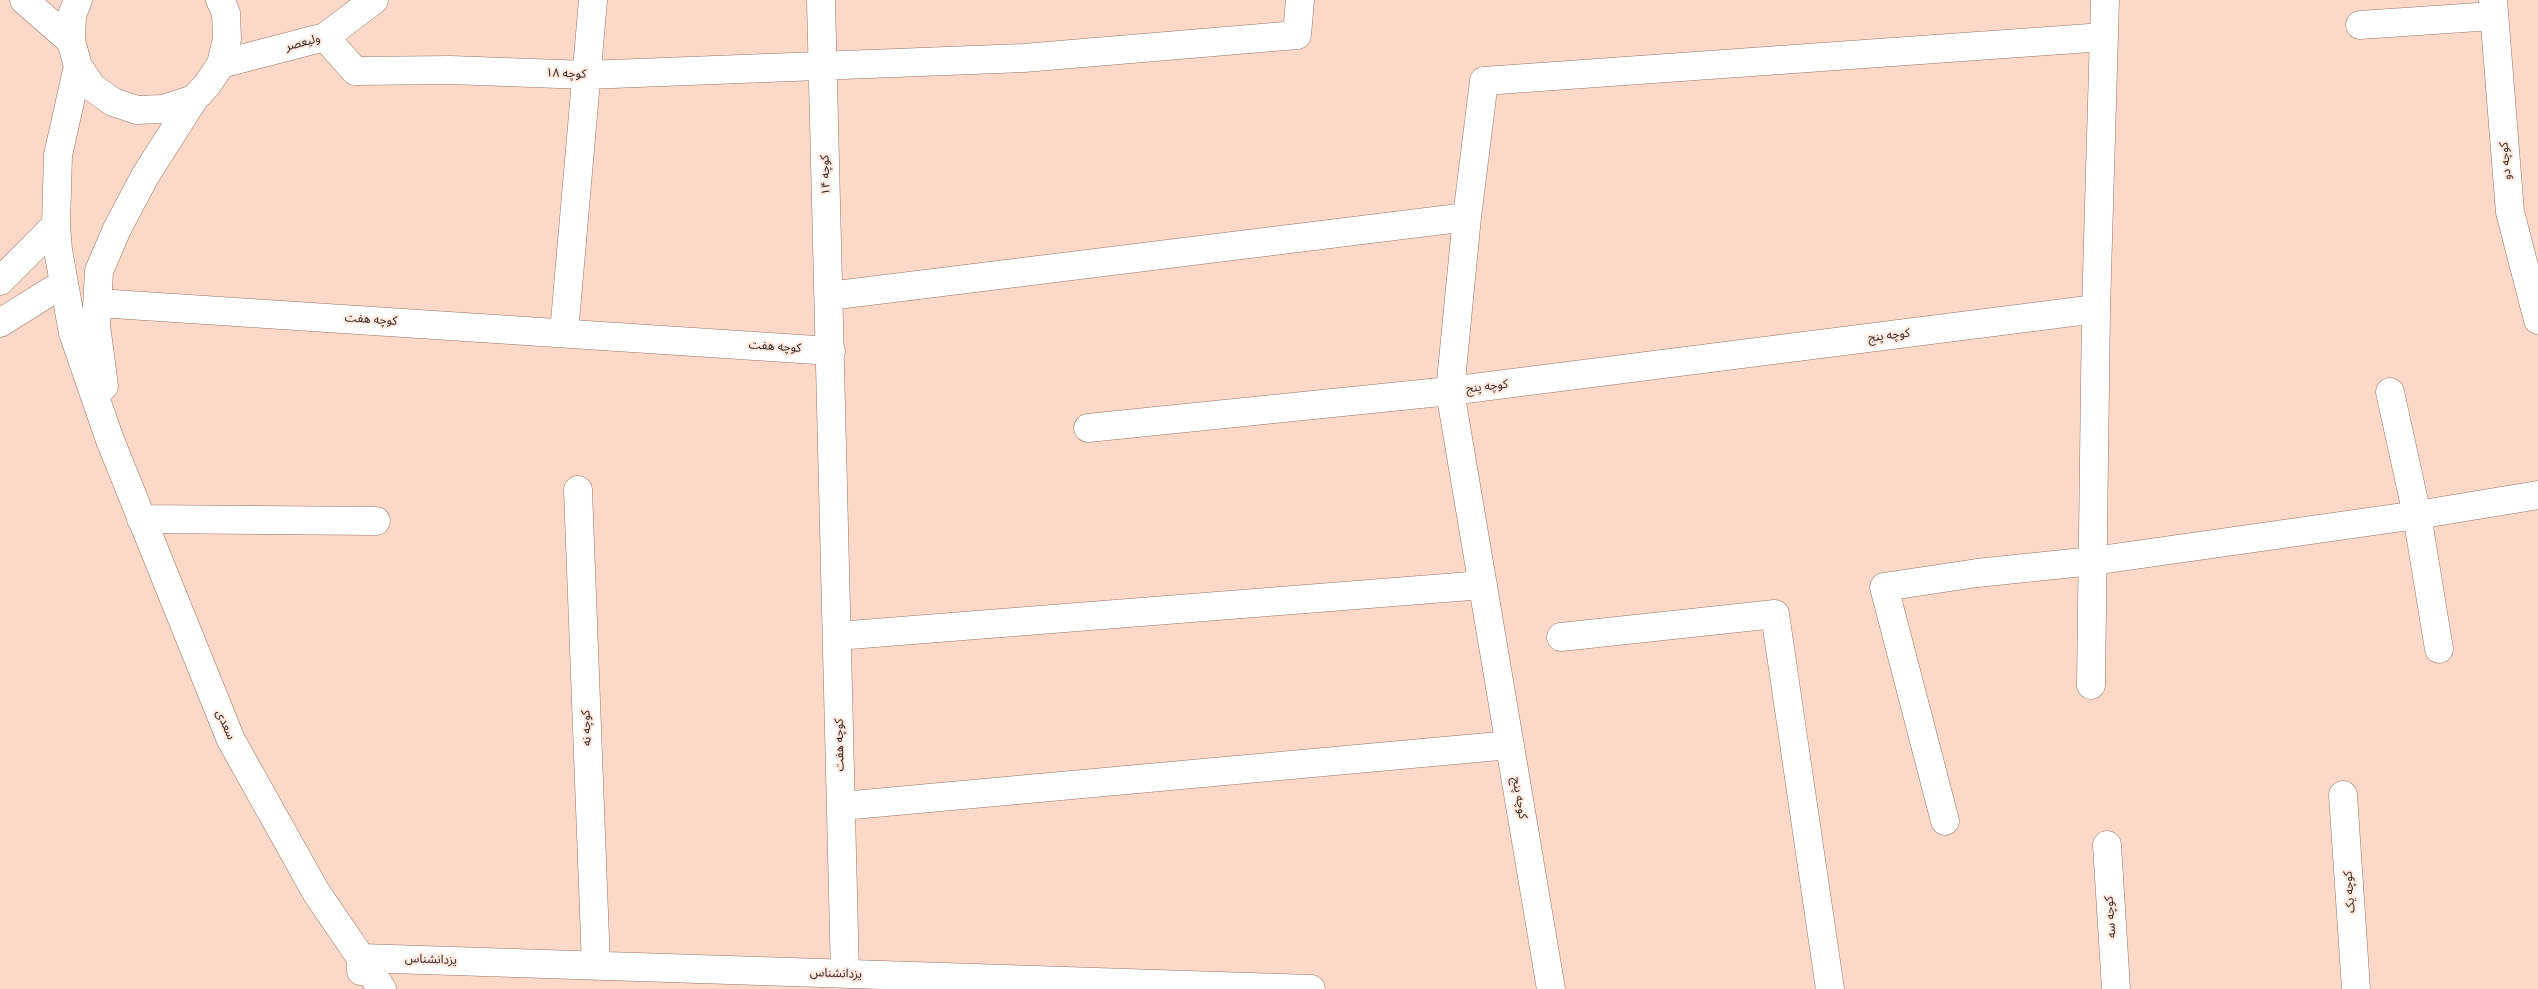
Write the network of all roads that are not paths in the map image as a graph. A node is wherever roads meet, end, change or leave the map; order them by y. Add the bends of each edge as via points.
1 (24, 0) edge
2 (64, 0) edge
3 (78, 0) edge
4 (220, 0) edge
5 (374, 0) edge
6 (593, 0) edge
7 (820, 0) edge
8 (1300, 0) edge
9 (2105, 0) edge
10 (2493, 8) edge
11 (2360, 25) dead end
12 (325, 37) junction
13 (2104, 37) junction
14 (74, 53) junction
15 (221, 64) junction
16 (822, 66) junction
17 (586, 75) junction
18 (194, 98) junction
19 (1467, 217) junction
20 (56, 225) junction
21 (0, 280) edge
22 (64, 283) junction
23 (829, 296) junction
24 (98, 303) junction
25 (2096, 309) junction
26 (2538, 320) edge
27 (0, 323) edge
28 (564, 333) junction
29 (831, 351) junction
30 (1450, 391) junction
31 (2390, 392) dead end
32 (1088, 428) dead end
33 (110, 440) junction
34 (578, 490) dead end
35 (2538, 495) edge
36 (2417, 515) junction
37 (141, 519) junction
38 (376, 520) dead end
39 (2093, 561) junction
40 (1483, 585) junction
41 (837, 636) junction
42 (1561, 637) dead end
43 (2439, 649) dead end
44 (2091, 685) dead end
45 (1510, 745) junction
46 (2343, 795) dead end
47 (842, 806) junction
48 (1945, 822) dead end
49 (2107, 846) dead end
50 (361, 958) junction
51 (596, 966) junction
52 (845, 974) junction
53 (362, 989) edge
54 (382, 989) edge
55 (1311, 989) edge
56 (1551, 989) edge
57 (1830, 989) edge
58 (2116, 989) edge
59 (2356, 989) edge

1 - 14 street
2 - 14 street
3 - 14 street via 72,15
4 - 15 street via 226,13 227,40
5 - 12 street, ولیعصر
6 - 17 street
7 - 16 street, کوچه ۱۴
8 - 16 street, کوچه ۱۸ via 1298,35 1024,58
9 - 13 street
10 - 11 street
10 - 26 street, کوچه دو via 2510,212
12 - 15 street, ولیعصر
12 - 17 street, کوچه ۱۸ via 354,71 450,70
13 - 19 street via 1484,81
13 - 25 street
14 - 18 street via 92,87 113,102 137,110 163,109
14 - 20 street via 58,155
15 - 18 street
16 - 17 street, کوچه ۱۸
16 - 23 street, کوچه ۱۴
17 - 28 street
18 - 24 street via 145,176 117,229 99,271
19 - 23 street
19 - 30 street
20 - 21 street
20 - 22 street
22 - 27 street
22 - 33 street via 73,333
23 - 29 street, کوچه ۱۴
24 - 28 street, کوچه هفت
24 - 33 street via 96,325
25 - 30 street, کوچه پنج
25 - 39 street
28 - 29 street, کوچه هفت
29 - 41 street, کوچه هفت
30 - 32 street
30 - 40 street, کوچه پنج
31 - 36 street
33 - 37 street, سعدی
34 - 51 street, کوچه نه
35 - 36 street
36 - 39 street
36 - 43 street
37 - 38 street
37 - 50 street, سعدی via 231,740 316,892
39 - 44 street
39 - 48 street via 1884,587
40 - 41 street
40 - 45 street, کوچه پنج
41 - 47 street, کوچه هفت
42 - 57 street via 1775,614
45 - 47 street
45 - 56 street, کوچه پنج
46 - 59 street, کوچه یک
47 - 52 street, کوچه هفت
49 - 58 street, کوچه سه
50 - 51 street, یزدانشناس
50 - 53 street
50 - 54 street, سعدی
51 - 52 street, یزدانشناس
52 - 55 street, یزدانشناس

